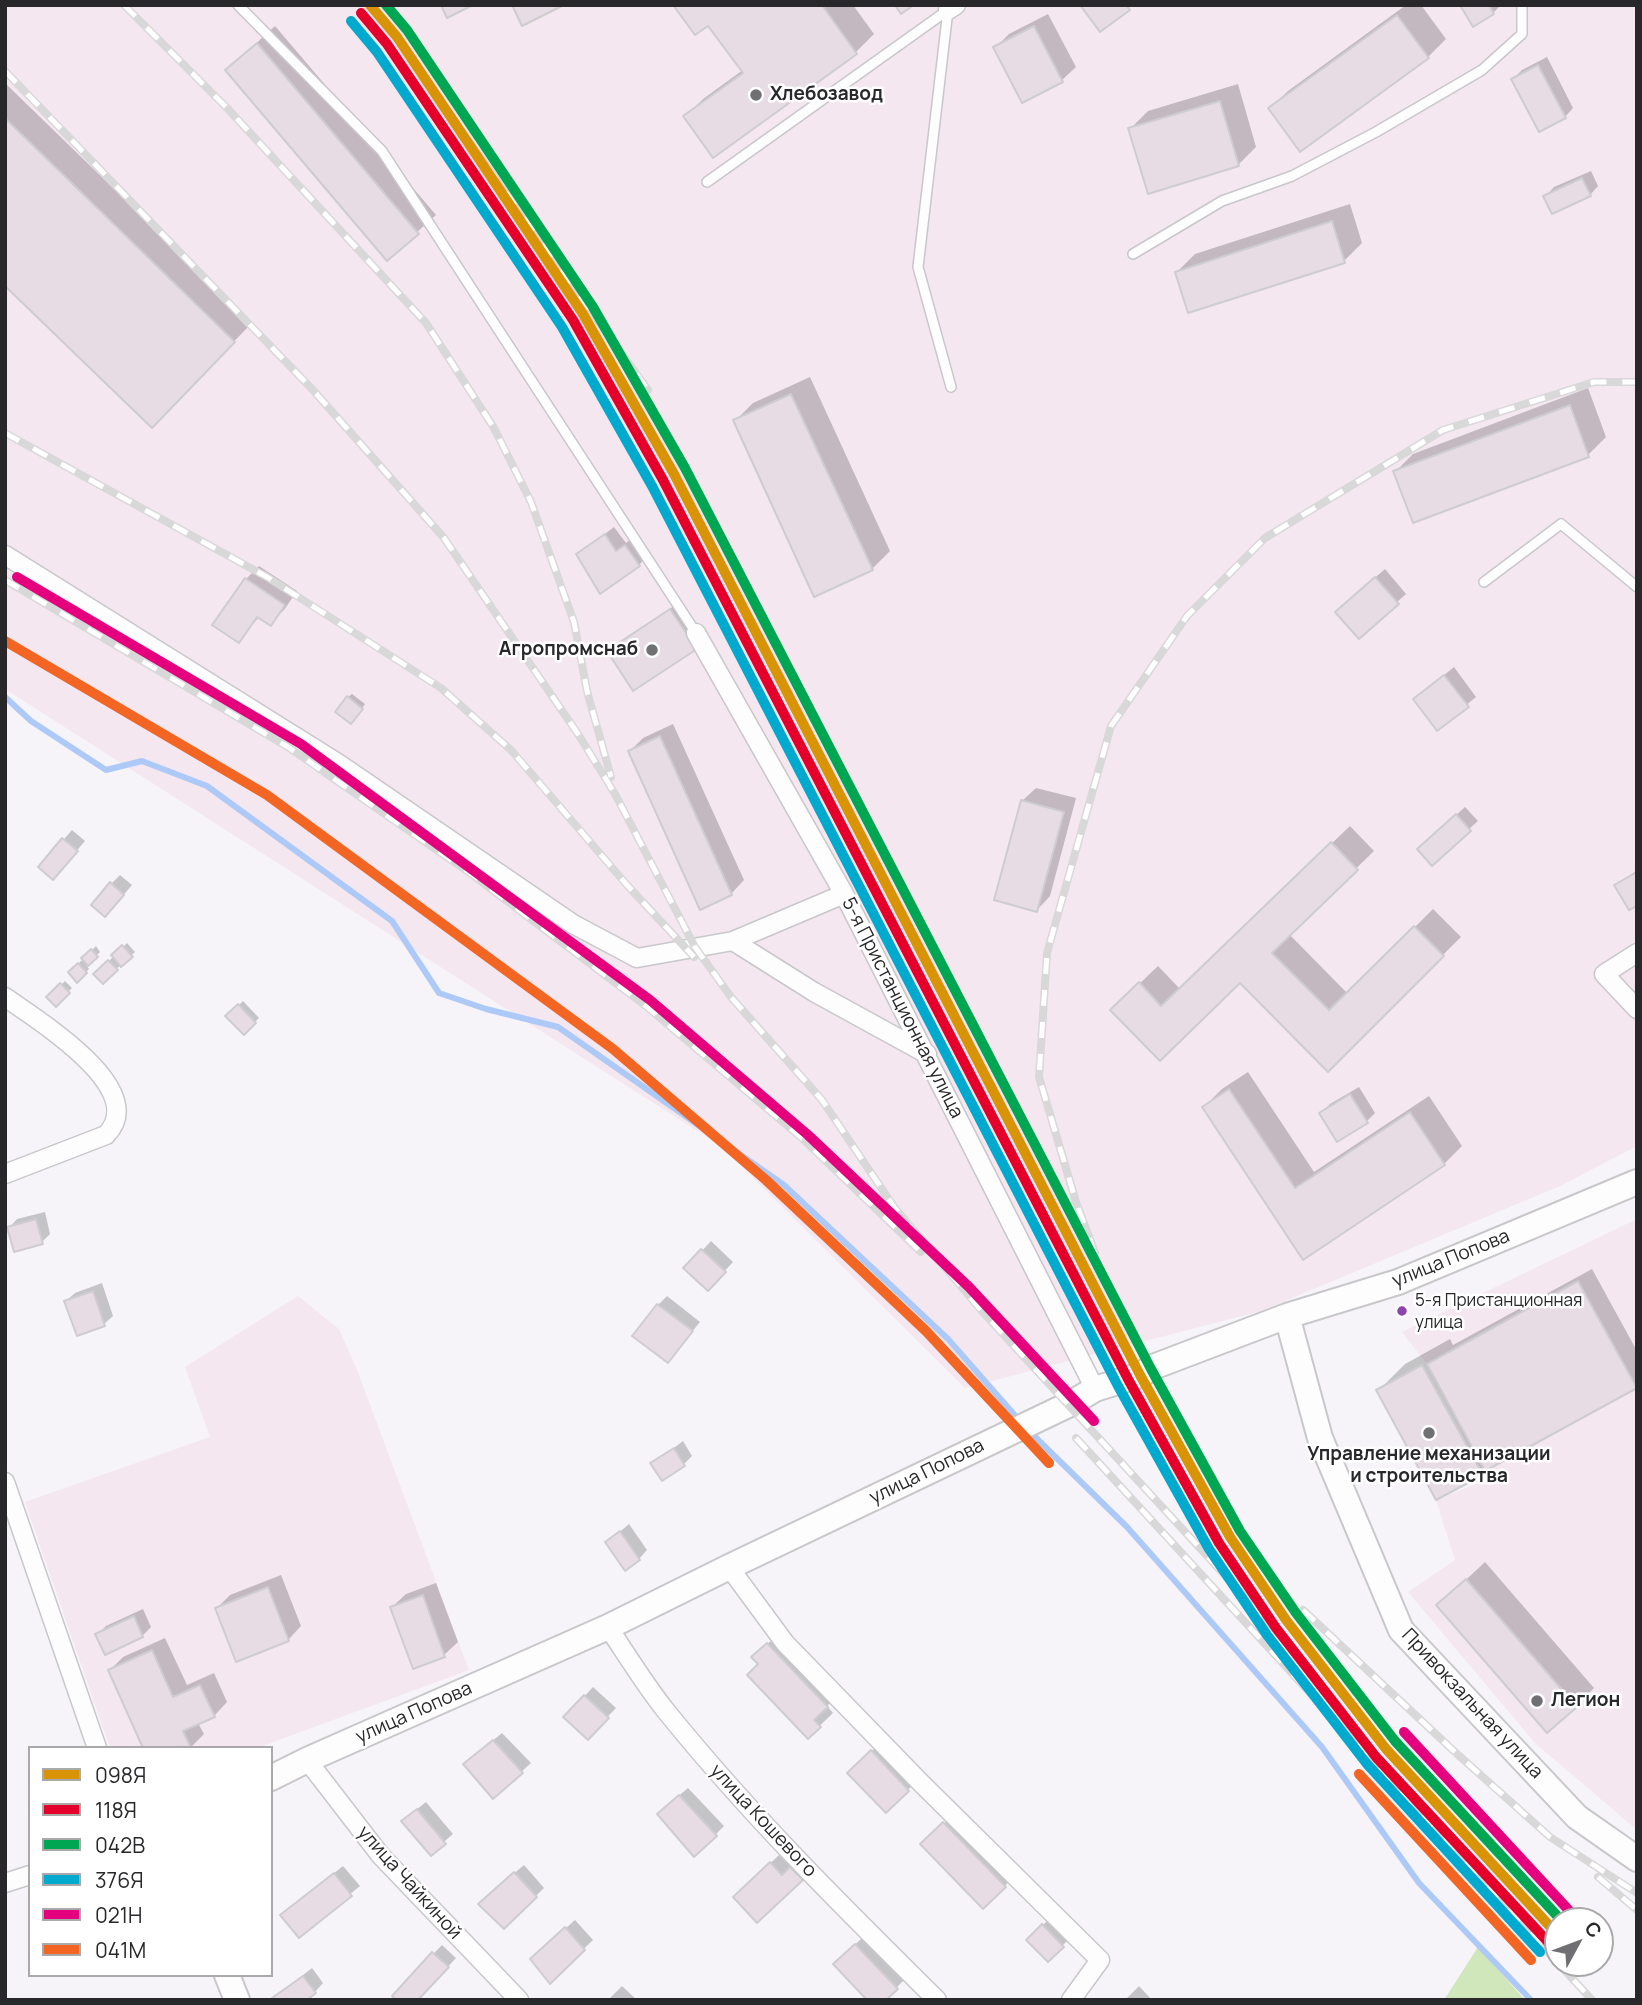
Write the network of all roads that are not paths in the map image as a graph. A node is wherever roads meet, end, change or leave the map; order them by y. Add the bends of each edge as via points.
1 (238, 5) edge
2 (1522, 5) edge
3 (952, 8) edge
4 (707, 182) dead end
5 (1133, 254) dead end
6 (951, 387) dead end
7 (5, 555) edge
8 (1484, 582) dead end
9 (1637, 587) edge
10 (696, 634) joint
11 (844, 894) junction
12 (733, 941) junction
13 (1637, 953) edge
14 (5, 996) edge
15 (1637, 1009) edge
16 (927, 1054) junction
17 (5, 1174) edge
18 (1637, 1182) edge
19 (1287, 1316) junction
20 (1095, 1389) junction
21 (5, 1482) edge
22 (729, 1567) junction
23 (608, 1627) junction
24 (96, 1746) edge
25 (307, 1760) junction
26 (273, 1777) edge
27 (1637, 1859) edge
28 (28, 1876) edge
29 (5, 1883) edge
30 (228, 1977) edge
31 (237, 2000) edge
32 (519, 2000) edge
33 (937, 2000) edge
34 (1071, 2000) edge

1 - 10 lane via 382,150
2 - 5 lane via 1522,34 1482,71 1292,176 1222,201
3 - 4 lane
3 - 6 lane via 918,267
7 - 12 street via 339,764 573,924 637,958
8 - 9 lane via 1560,524
10 - 11 street, 5-я Пристанционная улица
11 - 12 street
11 - 16 street, 5-я Пристанционная улица
12 - 16 street
13 - 15 street via 1604,974
14 - 17 street via 93,1065 111,1092 116,1116 106,1135
16 - 20 street, 5-я Пристанционная улица
18 - 19 street, улица Попова via 1398,1282
19 - 20 street, улица Попова
19 - 27 street, Привокзальная улица via 1320,1438 1401,1630 1577,1817
20 - 22 street, улица Попова
21 - 24 street
22 - 23 street, улица Попова
22 - 34 street via 785,1643 1100,1961
23 - 25 street, улица Попова
23 - 33 street, улица Кошевого via 664,1709 727,1784
25 - 26 street, улица Попова
25 - 32 street, улица Чайкиной via 381,1856
28 - 29 street
30 - 31 street

